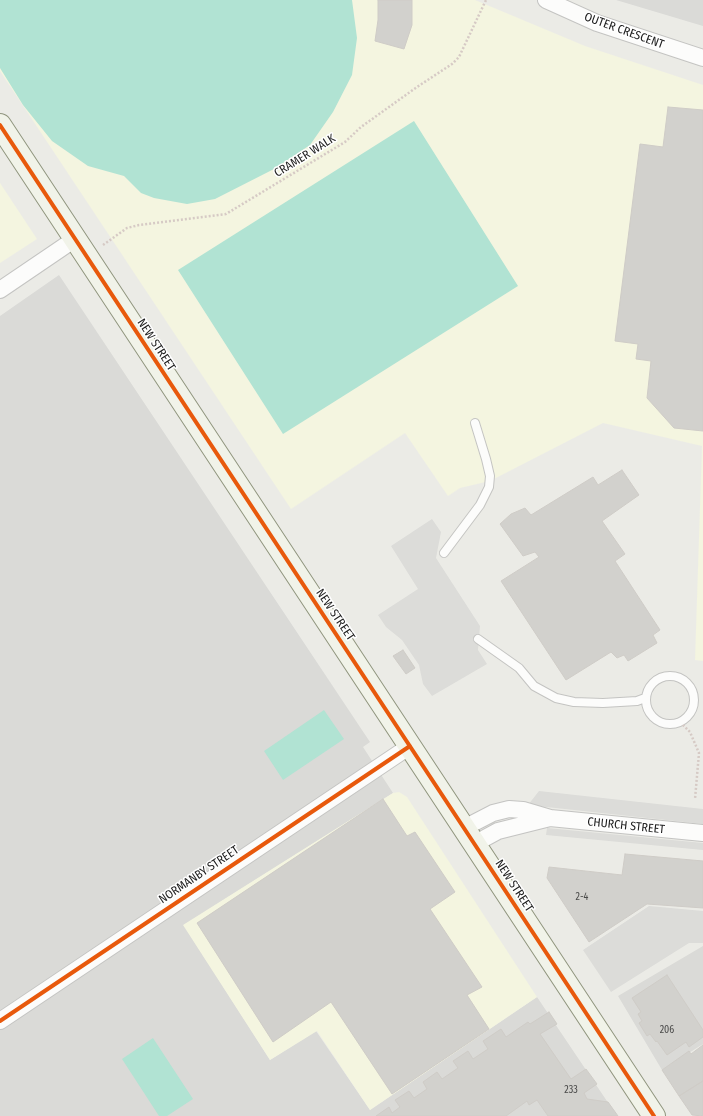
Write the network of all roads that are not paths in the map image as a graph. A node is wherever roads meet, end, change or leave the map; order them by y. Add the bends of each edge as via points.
1 (546, 0) edge
2 (703, 58) edge
3 (0, 125) edge
4 (81, 248) junction
5 (0, 290) edge
6 (475, 423) dead end
7 (444, 553) dead end
8 (478, 639) dead end
9 (645, 698) junction
10 (410, 746) junction
11 (703, 833) edge
12 (469, 836) junction
13 (0, 1021) edge
14 (654, 1116) edge

1 - 2 street, OUTER CRESCENT via 598,23
3 - 4 main road, NEW STREET
4 - 5 street
4 - 10 main road, NEW STREET
6 - 7 lane via 490,476 489,487 480,505
8 - 9 lane via 519,668 534,686 556,698 574,702 603,703 637,701
9 - 9 lane via 647,689 658,678 670,675 688,684 693,691 694,700 691,713 680,722 672,724 658,722 649,714
10 - 12 main road, NEW STREET
10 - 13 street, NORMANBY STREET
11 - 12 street, CHURCH STREET via 550,818 509,809 493,813
12 - 14 main road, NEW STREET

